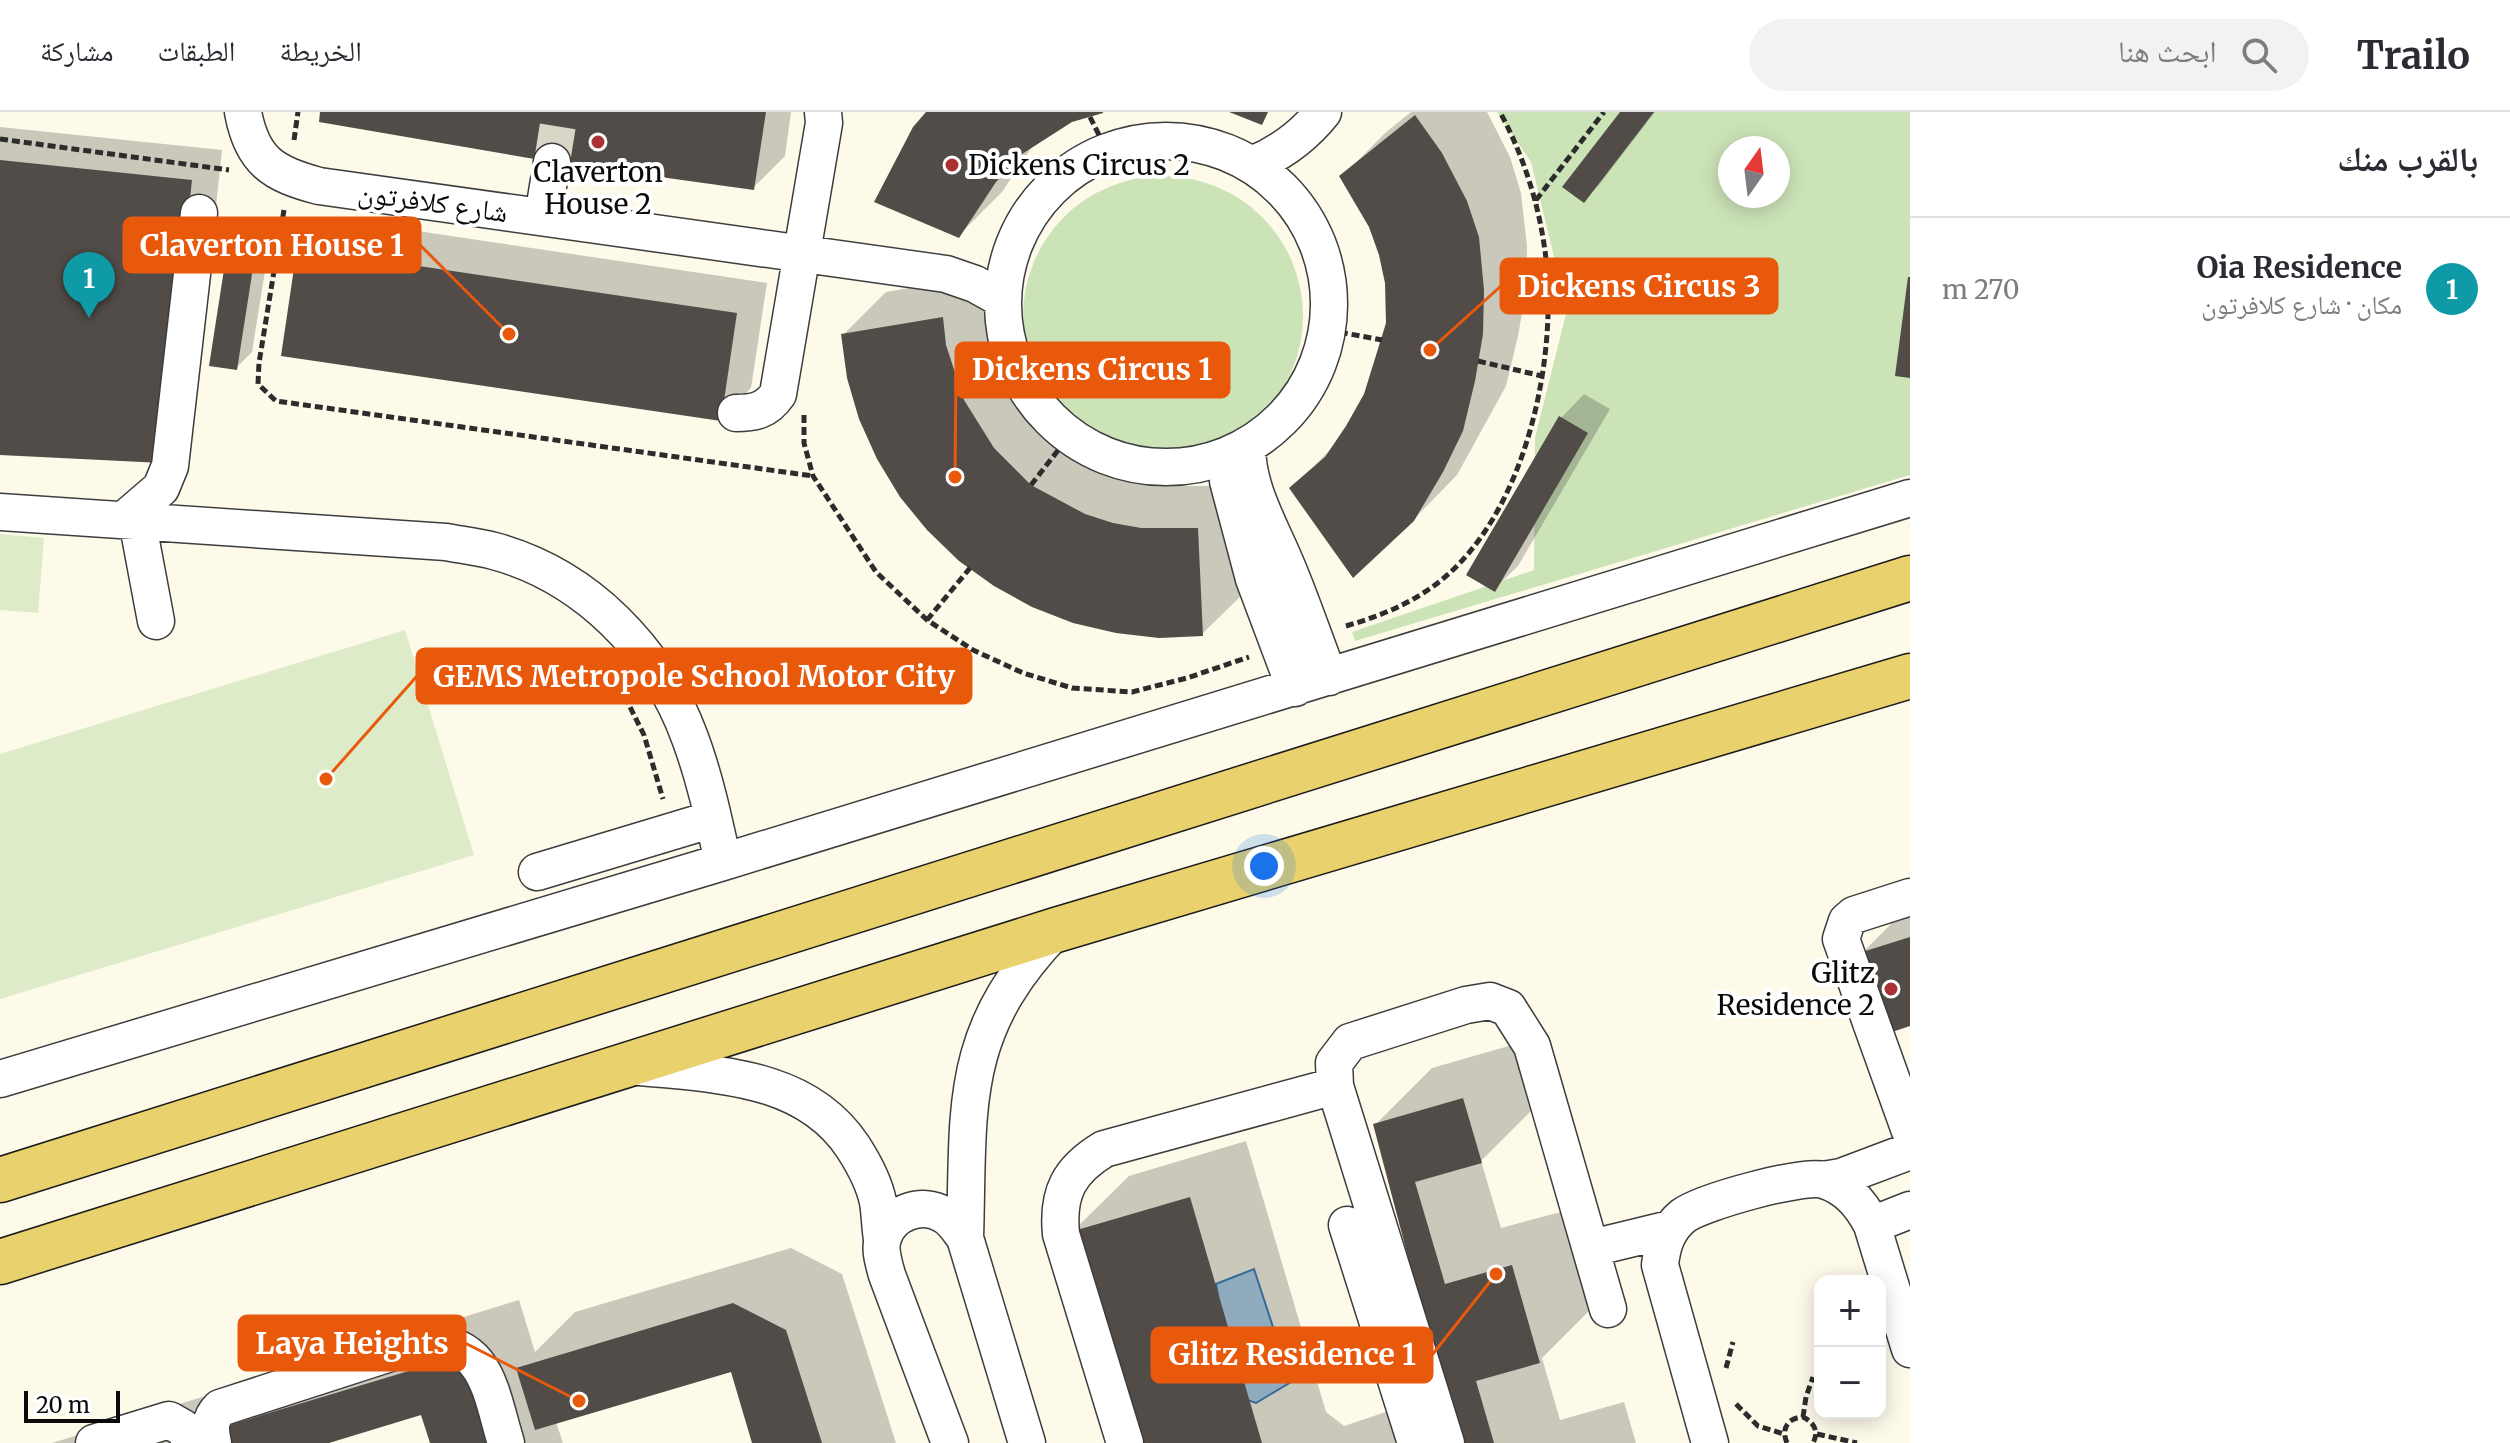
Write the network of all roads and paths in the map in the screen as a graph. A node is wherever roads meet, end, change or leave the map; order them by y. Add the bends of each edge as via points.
1 (243, 112) edge
2 (823, 112) edge
3 (1604, 112) edge
4 (1090, 117) dead end
5 (1317, 120) edge
6 (0, 139) edge
7 (1107, 151) junction
8 (552, 162) tunnel mouth
9 (1252, 165) junction
10 (289, 178) junction
11 (1291, 198) junction
12 (1535, 201) dead end
13 (543, 217) junction
14 (1010, 253) junction
15 (802, 254) junction
16 (946, 274) junction
17 (1002, 299) junction
18 (1328, 330) junction
19 (1382, 340) dead end
20 (1478, 361) dead end
21 (1542, 376) dead end
22 (736, 413) dead end
23 (1070, 435) junction
24 (1247, 446) junction
25 (1213, 460) junction
26 (813, 476) dead end
27 (1031, 485) dead end
28 (1910, 498) edge
29 (0, 512) edge
30 (131, 519) junction
31 (214, 525) junction
32 (970, 568) dead end
33 (1910, 578) edge
34 (927, 620) dead end
35 (156, 621) dead end
36 (612, 672) dead end
37 (1910, 676) edge
38 (1312, 683) junction
39 (713, 819) junction
40 (673, 831) junction
41 (723, 862) junction
42 (537, 872) dead end
43 (1910, 897) edge
44 (1056, 930) junction
45 (626, 1065) junction
46 (0, 1079) edge
47 (1335, 1086) junction
48 (1910, 1131) edge
49 (1910, 1151) edge
50 (0, 1180) edge
51 (1823, 1180) junction
52 (1910, 1210) edge
53 (1872, 1225) junction
54 (1670, 1229) junction
55 (965, 1238) junction
56 (882, 1239) junction
57 (1592, 1248) junction
58 (0, 1262) edge
59 (1663, 1283) junction
60 (1733, 1342) dead end
61 (1910, 1349) edge
62 (1813, 1377) dead end
63 (1727, 1382) dead end
64 (1731, 1395) dead end
65 (1803, 1417) junction
66 (1784, 1434) junction
67 (1817, 1434) junction
68 (94, 1443) edge
69 (193, 1443) edge
70 (213, 1443) edge
71 (506, 1443) edge
72 (950, 1443) edge
73 (1027, 1443) edge
74 (1125, 1443) edge
75 (1399, 1443) edge
76 (1416, 1443) edge
77 (1446, 1443) edge
78 (1710, 1443) edge
79 (1787, 1443) edge
80 (1813, 1443) edge
81 (1857, 1443) edge

1 - 10 street, شارع كلافرتون via 256,150
2 - 15 street
3 - 12 path
4 - 7 path
5 - 9 street via 1283,150
5 - 11 street via 1297,162
6 - 10 path
7 - 9 street via 1143,142 1181,141 1218,149
7 - 14 street via 1074,168 1047,191 1025,220
8 - 13 street
9 - 11 street
10 - 13 street, شارع كلافرتون
10 - 26 path via 259,363 258,384 276,401
11 - 18 street via 1316,238 1329,283
13 - 15 street, شارع كلافرتون
14 - 16 street, شارع كلافرتون
14 - 17 street
15 - 16 street, شارع كلافرتون
15 - 22 street via 778,394 759,411
16 - 17 street, شارع كلافرتون
17 - 23 street via 1013,361 1046,414
18 - 19 path
18 - 24 street via 1313,376 1285,416
20 - 21 path
23 - 25 street via 1102,454 1138,464 1176,466
23 - 27 path
24 - 25 street
24 - 38 street via 1253,489 1285,562
25 - 38 street via 1231,487 1254,579
28 - 38 street
29 - 30 street
30 - 31 street
30 - 31 street via 167,478 204,214 183,479
30 - 35 street
31 - 39 street via 446,542 495,551 545,570 600,607 661,677 690,737
32 - 34 path
33 - 50 main road
36 - 40 path via 644,735
37 - 44 main road
38 - 41 street
39 - 40 street
39 - 41 street
40 - 42 street
41 - 46 street
43 - 48 street via 1854,915 1841,939
44 - 45 main road
44 - 55 street via 1012,981 982,1041 969,1107
45 - 56 street via 745,1079 782,1089 816,1107 844,1133 865,1165 878,1201
45 - 58 main road
47 - 57 street via 1334,1063 1350,1042 1466,1005 1490,1001 1508,1008 1532,1046
47 - 74 street via 1104,1149 1073,1175 1063,1193 1061,1234
47 - 77 street
49 - 51 street
51 - 53 street via 1850,1194
51 - 54 street via 1792,1180 1699,1208
52 - 53 street
53 - 61 street
54 - 57 street
54 - 59 street via 1662,1246
55 - 56 street via 944,1214 925,1208 907,1211 891,1222
55 - 73 street
56 - 72 street via 887,1275
57 - 59 street via 1607,1303
59 - 78 street
60 - 63 path
62 - 65 path
64 - 66 path via 1758,1426
65 - 66 path via 1787,1423
65 - 67 path
66 - 79 path
67 - 80 path
67 - 81 path
68 - 69 street via 169,1420
70 - 71 street via 213,1415 228,1405 418,1344 439,1342 460,1347 476,1360
75 - 76 street via 1341,1227

